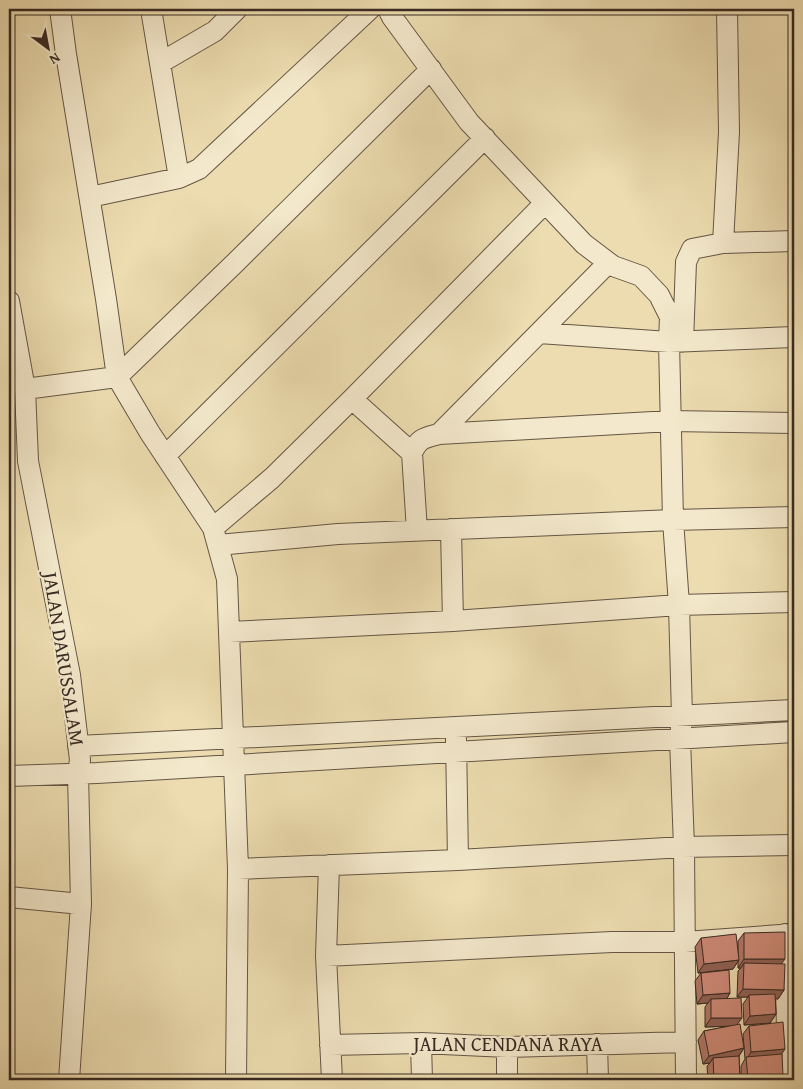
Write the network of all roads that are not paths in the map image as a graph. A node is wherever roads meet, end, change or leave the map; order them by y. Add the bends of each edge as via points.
1 (60, 9) edge
2 (151, 9) edge
3 (237, 9) edge
4 (370, 9) edge
5 (388, 9) edge
6 (727, 9) edge
7 (160, 64) junction
8 (430, 69) junction
9 (484, 138) junction
10 (179, 178) junction
11 (90, 197) junction
12 (545, 203) junction
13 (794, 241) edge
14 (723, 243) junction
15 (608, 263) junction
16 (9, 301) edge
17 (539, 333) junction
18 (794, 337) edge
19 (676, 342) junction
20 (117, 378) junction
21 (24, 389) junction
22 (352, 399) junction
23 (671, 421) junction
24 (794, 423) edge
25 (440, 434) junction
26 (412, 453) junction
27 (165, 456) junction
28 (794, 517) edge
29 (673, 520) junction
30 (451, 529) junction
31 (417, 531) junction
32 (215, 537) junction
33 (794, 602) edge
34 (679, 605) junction
35 (453, 621) junction
36 (229, 632) junction
37 (794, 710) edge
38 (682, 716) junction
39 (456, 727) junction
40 (794, 732) edge
41 (234, 739) junction
42 (680, 739) junction
43 (78, 746) junction
44 (456, 752) junction
45 (234, 765) junction
46 (78, 774) junction
47 (9, 776) edge
48 (794, 845) edge
49 (684, 847) junction
50 (458, 860) junction
51 (329, 865) junction
52 (238, 869) junction
53 (9, 897) edge
54 (81, 904) junction
55 (789, 934) edge
56 (685, 942) junction
57 (326, 956) junction
58 (686, 1042) junction
59 (421, 1043) junction
60 (597, 1044) junction
61 (330, 1046) junction
62 (507, 1047) junction
63 (69, 1080) edge
64 (236, 1080) edge
65 (332, 1080) edge
66 (422, 1080) edge
67 (508, 1080) edge
68 (598, 1080) edge
69 (686, 1080) edge
70 (788, 1080) edge

1 - 11 street
2 - 7 street
3 - 7 street via 215,31
4 - 10 street via 199,169
5 - 8 street
6 - 14 street via 730,132
7 - 10 street
8 - 9 street
8 - 20 street
9 - 12 street
9 - 27 street
10 - 11 street
11 - 20 street
12 - 15 street via 584,244
12 - 22 street
13 - 14 street
14 - 19 street via 692,249 686,262
15 - 17 street
15 - 19 street via 641,276 659,295 670,317
16 - 21 street, JALAN DARUSSALAM
17 - 19 street
17 - 25 street
18 - 19 street
19 - 23 street
20 - 21 street
20 - 27 street
21 - 43 street, JALAN DARUSSALAM via 28,461 70,675
22 - 26 street
22 - 32 street
23 - 24 street
23 - 25 street
23 - 29 street
25 - 26 street via 422,439
26 - 31 street
27 - 32 street
28 - 29 street
29 - 30 street
29 - 34 street
30 - 31 street
30 - 35 street
31 - 32 street
32 - 36 street via 227,578
33 - 34 street
34 - 35 street
34 - 38 street
35 - 36 street
36 - 41 street
37 - 38 street
38 - 39 street
38 - 42 street
39 - 41 street
39 - 44 street
40 - 42 street
41 - 43 street
41 - 45 street
42 - 44 street
42 - 49 street
43 - 46 street, JALAN DARUSSALAM
44 - 45 street
44 - 50 street
45 - 46 street
45 - 52 street
46 - 47 street
46 - 54 street, JALAN DARUSSALAM
48 - 49 street
49 - 50 street
49 - 56 street
50 - 51 street
51 - 52 street
51 - 57 street
52 - 64 street
53 - 54 street
54 - 63 street, JALAN DARUSSALAM
55 - 56 street
55 - 70 street
56 - 57 street via 612,942
56 - 58 street
57 - 61 street
58 - 60 street, JALAN CENDANA RAYA
58 - 69 street
59 - 61 street, JALAN CENDANA RAYA
59 - 62 street, JALAN CENDANA RAYA
59 - 66 street
60 - 62 street, JALAN CENDANA RAYA
60 - 68 street
61 - 65 street
62 - 67 street

